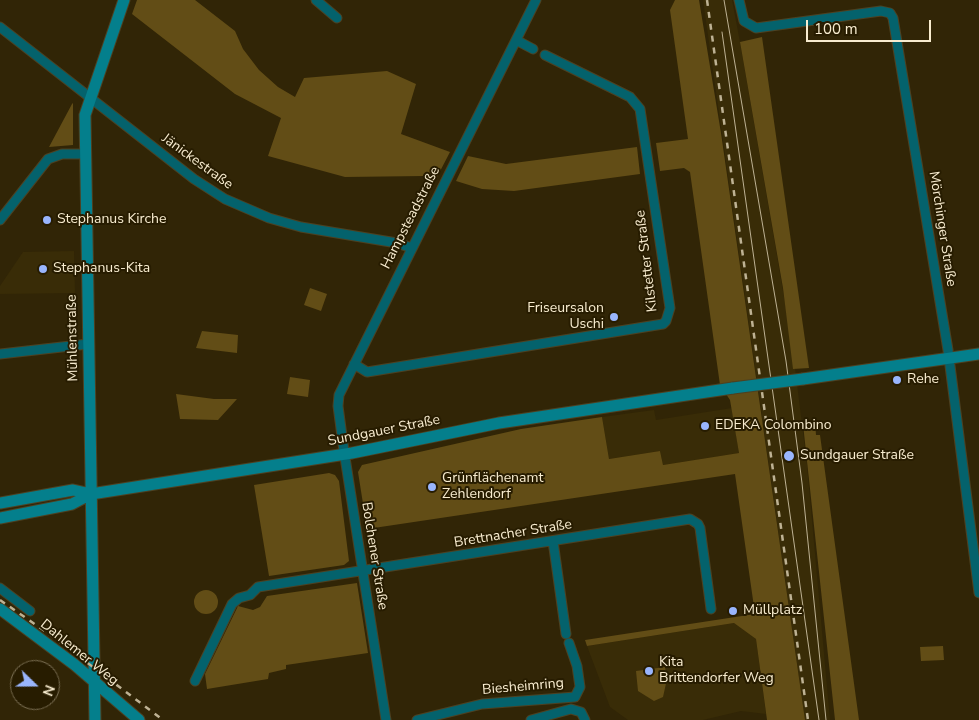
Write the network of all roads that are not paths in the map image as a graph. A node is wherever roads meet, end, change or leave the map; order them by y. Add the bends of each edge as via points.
1 (124, 0) edge
2 (316, 0) edge
3 (536, 0) edge
4 (739, 0) edge
5 (337, 18) dead end
6 (0, 28) edge
7 (516, 40) junction
8 (533, 49) dead end
9 (545, 55) dead end
10 (90, 97) junction
11 (85, 154) junction
12 (1, 216) edge
13 (412, 248) junction
14 (88, 344) junction
15 (0, 354) edge
16 (979, 354) edge
17 (949, 358) junction
18 (354, 364) junction
19 (344, 454) junction
20 (91, 494) junction
21 (0, 503) edge
22 (0, 518) edge
23 (553, 541) junction
24 (363, 571) junction
25 (0, 588) edge
26 (979, 593) edge
27 (0, 609) edge
28 (711, 609) dead end
29 (30, 611) dead end
30 (194, 681) dead end
31 (94, 682) junction
32 (95, 720) edge
33 (139, 720) edge
34 (386, 720) edge
35 (417, 720) edge
36 (530, 720) edge
37 (585, 720) edge

1 - 10 street, Mühlenstraße
2 - 5 street
3 - 7 street, Hampsteadstraße
4 - 17 street, Mörchinger Straße via 744,21 756,28 881,11 892,15
6 - 10 street, Jänickestraße
7 - 8 street
7 - 13 street, Hampsteadstraße
9 - 18 street, Kilstetter Straße via 630,97 640,109 670,308 666,321 367,372
10 - 11 street, Mühlenstraße via 85,115
10 - 13 street, Jänickestraße via 210,191 231,202 301,227
11 - 12 street via 62,154 48,159
11 - 14 street, Mühlenstraße
13 - 18 street, Hampsteadstraße
14 - 15 street
14 - 20 street, Mühlenstraße
16 - 17 street, Sundgauer Straße
17 - 19 street, Sundgauer Straße, bridge via 499,423
17 - 26 street, Mörchinger Straße
18 - 19 street, Hampsteadstraße via 339,395
19 - 20 street, Sundgauer Straße
19 - 24 street, Bolchener Straße
20 - 21 street, Sundgauer Straße via 74,490
20 - 22 street, Sundgauer Straße via 72,504
20 - 31 street, Mühlenstraße
23 - 24 street, Brettnacher Straße
23 - 28 street, Brettnacher Straße via 690,519 700,528
23 - 35 street, Biesheimring via 567,639 577,666 580,687 575,697 482,704
24 - 30 street, Brettnacher Straße via 258,587 250,595 239,598 232,604
24 - 34 street, Bolchener Straße
25 - 29 street, Dahlemer Weg
27 - 31 street, Dahlemer Weg
31 - 32 street, Mühlenstraße
31 - 33 street, Dahlemer Weg
36 - 37 street via 570,709 581,712

